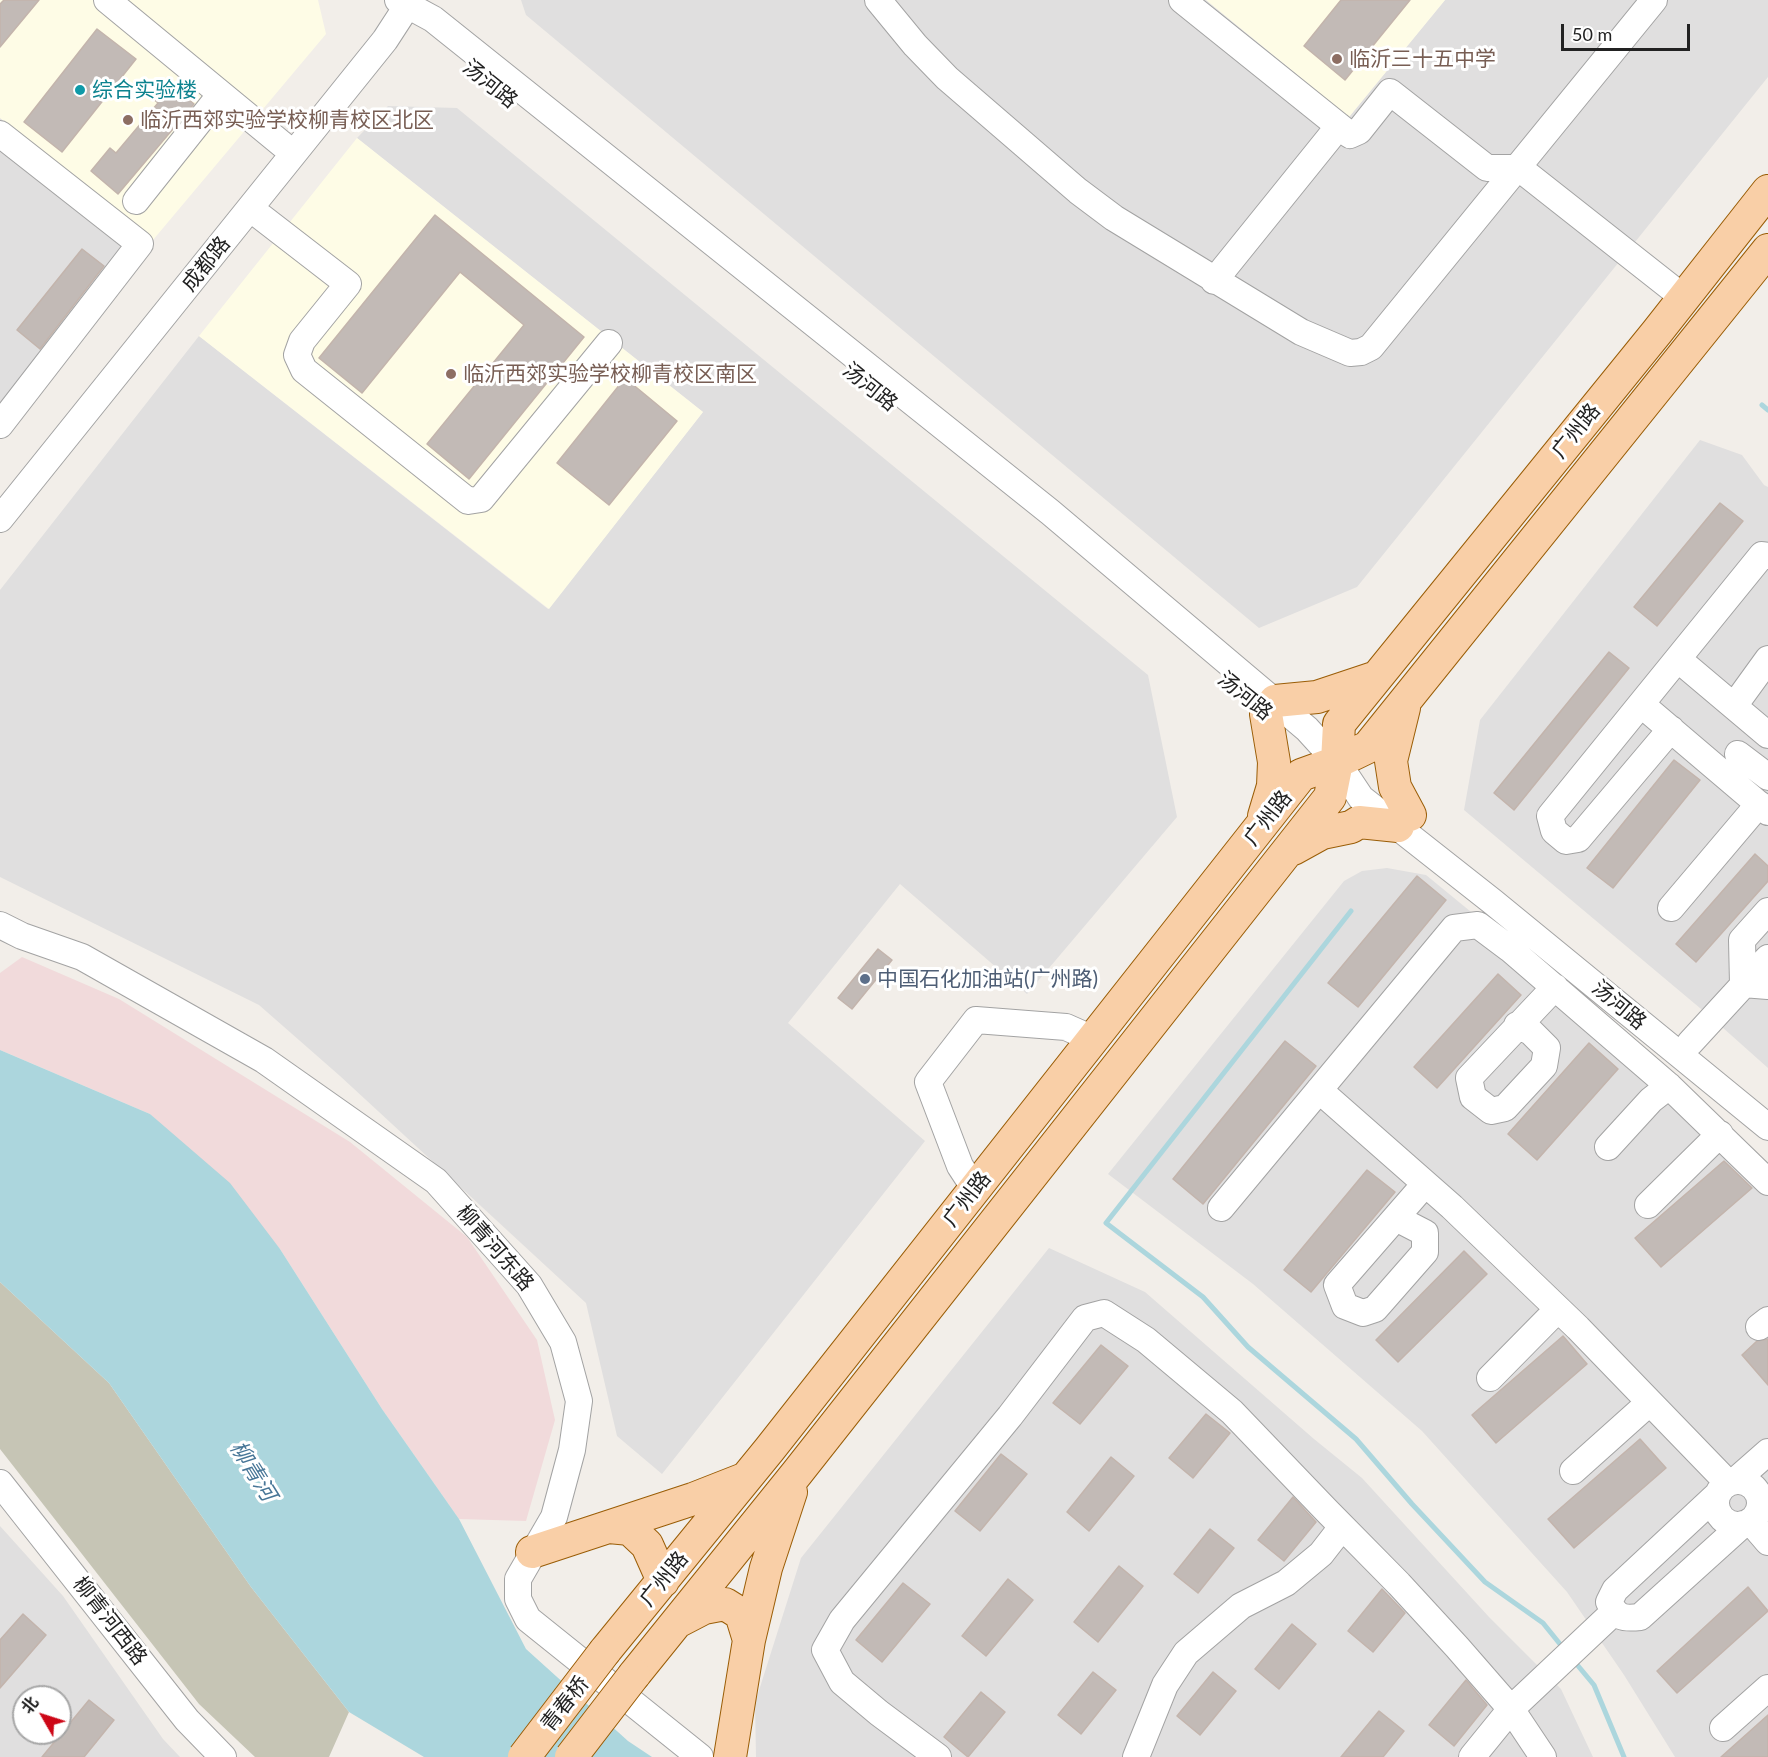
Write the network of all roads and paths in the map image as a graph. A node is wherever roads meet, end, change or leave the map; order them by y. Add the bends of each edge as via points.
1 (107, 0) edge
2 (878, 0) edge
3 (1182, 0) edge
4 (1654, 0) edge
5 (407, 1) edge
6 (221, 94) junction
7 (1338, 126) junction
8 (0, 134) edge
9 (283, 146) junction
10 (1518, 168) junction
11 (1768, 191) edge
12 (136, 201) dead end
13 (251, 209) junction
14 (1768, 250) edge
15 (1214, 281) junction
16 (1684, 298) junction
17 (609, 343) dead end
18 (0, 425) edge
19 (0, 498) edge
20 (0, 519) edge
21 (1768, 556) edge
22 (1768, 659) edge
23 (1678, 660) junction
24 (1377, 677) junction
25 (1406, 700) junction
26 (1642, 705) junction
27 (1734, 706) junction
28 (1271, 708) junction
29 (1671, 729) junction
30 (1768, 735) edge
31 (1738, 754) dead end
32 (1337, 762) junction
33 (1768, 777) edge
34 (1763, 808) edge
35 (1404, 820) junction
36 (1261, 827) junction
37 (1285, 854) junction
38 (1671, 908) dead end
39 (1768, 911) edge
40 (7, 934) edge
41 (1768, 958) edge
42 (1756, 985) edge
43 (1554, 987) junction
44 (1517, 1025) dead end
45 (1093, 1040) junction
46 (1690, 1043) junction
47 (1669, 1086) junction
48 (1319, 1090) junction
49 (1768, 1107) edge
50 (1768, 1127) edge
51 (1720, 1134) junction
52 (1608, 1147) dead end
53 (1768, 1182) edge
54 (1425, 1184) junction
55 (975, 1189) junction
56 (1648, 1205) dead end
57 (1221, 1208) dead end
58 (1396, 1218) dead end
59 (1558, 1309) junction
60 (1490, 1378) dead end
61 (1649, 1402) junction
62 (1768, 1452) edge
63 (1573, 1471) dead end
64 (797, 1473) junction
65 (746, 1479) junction
66 (0, 1483) edge
67 (1727, 1487) junction
68 (1754, 1515) edge
69 (609, 1527) junction
70 (1342, 1527) junction
71 (1768, 1542) edge
72 (532, 1552) junction
73 (663, 1581) junction
74 (1614, 1612) junction
75 (677, 1622) junction
76 (749, 1640) junction
77 (605, 1651) joint
78 (634, 1675) joint
79 (1768, 1688) edge
80 (1511, 1709) junction
81 (1723, 1728) dead end
82 (223, 1757) edge
83 (524, 1757) edge
84 (571, 1757) edge
85 (700, 1757) edge
86 (730, 1757) edge
87 (938, 1757) edge
88 (1136, 1757) edge
89 (1472, 1757) edge
90 (1543, 1757) edge

1 - 6 street
2 - 15 street via 947,78 1078,191
3 - 7 street
4 - 10 street
5 - 9 street, 成都路 via 376,32
5 - 13 street, 成都路 via 385,40
5 - 28 street, 汤河路 via 1050,512
6 - 9 street
6 - 12 street
7 - 10 street via 1350,135 1359,131 1390,93 1487,168
7 - 15 street
8 - 18 street via 140,244
9 - 19 street, 成都路
10 - 15 street via 1371,347 1361,352 1350,353 1301,332
10 - 16 street
11 - 16 main road, 广州路
13 - 17 street via 348,284 302,341 297,355 304,370 468,501 481,499
13 - 20 street, 成都路
14 - 25 main road, 广州路
16 - 24 main road, 广州路
21 - 23 street via 1762,555
22 - 27 street
23 - 26 street
23 - 27 street
24 - 28 main road
24 - 32 main road, 广州路 via 1339,724
25 - 32 main road, 广州路 via 1368,747
25 - 35 main road via 1391,761
26 - 29 street
26 - 29 street via 1550,816 1554,831 1566,841 1578,839
27 - 30 street
28 - 32 street, 汤河路 via 1307,729
28 - 36 main road via 1273,786
29 - 34 street
31 - 33 street
32 - 35 street, 汤河路 via 1361,798
32 - 36 main road, 广州路 via 1302,775
32 - 37 main road, 广州路 via 1330,797
34 - 38 street
35 - 37 main road via 1359,822 1322,833
35 - 46 street, 汤河路
35 - 50 street, 汤河路
36 - 45 main road, 广州路
37 - 64 main road, 广州路
39 - 42 street via 1742,940
40 - 72 street, 柳青河东路 via 82,957 273,1066 436,1181 529,1285 562,1342 579,1401 572,1450 554,1517
41 - 42 street
42 - 46 street
43 - 44 street
43 - 47 street
43 - 48 street via 1478,925 1454,928
45 - 55 main road, 广州路
45 - 55 street via 1066,1027 976,1020 928,1082 960,1166
46 - 49 street, 汤河路
47 - 51 street
47 - 52 street
48 - 54 street
48 - 57 street
51 - 53 street
51 - 56 street
54 - 58 street
54 - 59 street
55 - 65 main road, 广州路
59 - 60 street
59 - 61 street
61 - 63 street
61 - 67 street
62 - 67 street
64 - 75 main road, 广州路
64 - 76 main road via 766,1568
65 - 69 main road
65 - 73 main road, 广州路
66 - 82 street, 柳青河西路 via 187,1720
67 - 68 street via 1750,1485 1755,1490 1760,1504
67 - 68 street via 1716,1506 1725,1521 1732,1524
67 - 74 street via 1615,1590 1609,1602
68 - 71 street
68 - 74 street via 1640,1617 1626,1618
69 - 72 main road
69 - 73 main road via 630,1529 647,1545
70 - 80 street
70 - 87 street via 1233,1412 1146,1340 1104,1313 1085,1318 1010,1416 842,1620 825,1650 842,1682
70 - 88 street via 1321,1554 1286,1583 1241,1606 1186,1653 1165,1685
72 - 85 street, 柳青河东路 via 518,1579 518,1599 528,1619
73 - 77 main road, 广州路
74 - 80 street
75 - 76 main road via 704,1608 725,1604 741,1614
75 - 78 main road, 广州路
76 - 86 main road
77 - 83 main road, 青春桥, bridge
78 - 84 main road, 青春桥, bridge
79 - 81 street
80 - 89 street
80 - 90 street

